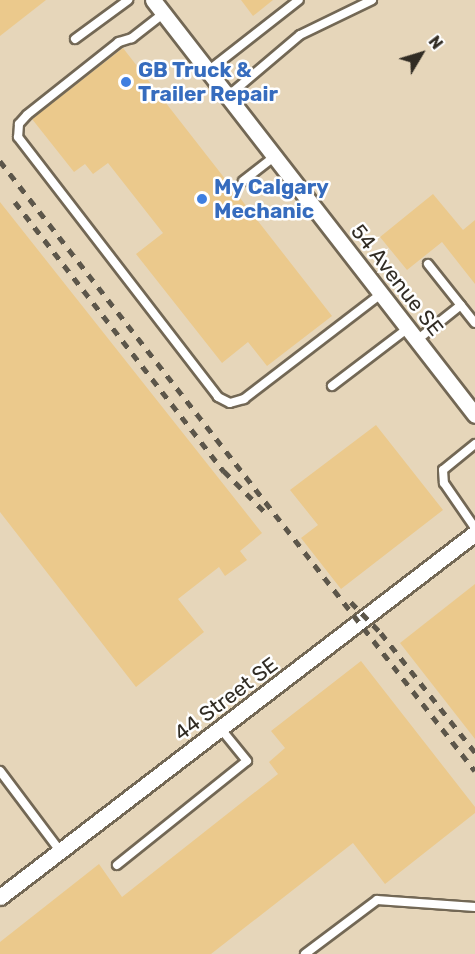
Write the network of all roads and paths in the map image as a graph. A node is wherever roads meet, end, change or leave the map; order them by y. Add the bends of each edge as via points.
1 (128, 0) edge
2 (153, 0) edge
3 (299, 0) edge
4 (372, 0) edge
5 (164, 14) junction
6 (75, 39) dead end
7 (208, 71) junction
8 (228, 96) junction
9 (275, 156) junction
10 (243, 181) dead end
11 (428, 264) dead end
12 (381, 294) junction
13 (461, 305) junction
14 (475, 323) edge
15 (412, 334) junction
16 (332, 386) dead end
17 (475, 415) edge
18 (475, 444) edge
19 (475, 528) edge
20 (475, 533) edge
21 (221, 729) junction
22 (0, 771) edge
23 (60, 852) junction
24 (117, 865) dead end
25 (0, 897) edge
26 (475, 907) edge
27 (304, 954) edge

1 - 6 lane
2 - 5 street, 54 Avenue SE
3 - 7 lane
4 - 8 lane via 300,35
5 - 7 street, 54 Avenue SE
5 - 12 lane via 132,38 119,42 27,115 19,124 18,137 218,397 230,403 244,399
7 - 8 street, 54 Avenue SE
8 - 9 street, 54 Avenue SE
9 - 10 lane
9 - 12 street, 54 Avenue SE
11 - 13 lane
12 - 15 street, 54 Avenue SE
13 - 14 lane
13 - 15 lane
15 - 16 lane
15 - 17 street, 54 Avenue SE
18 - 19 lane via 443,470 444,483
20 - 21 street, 44 Street SE
21 - 23 street, 44 Street SE
21 - 24 lane via 247,761
22 - 23 lane
23 - 25 street, 44 Street SE
26 - 27 lane via 377,900

